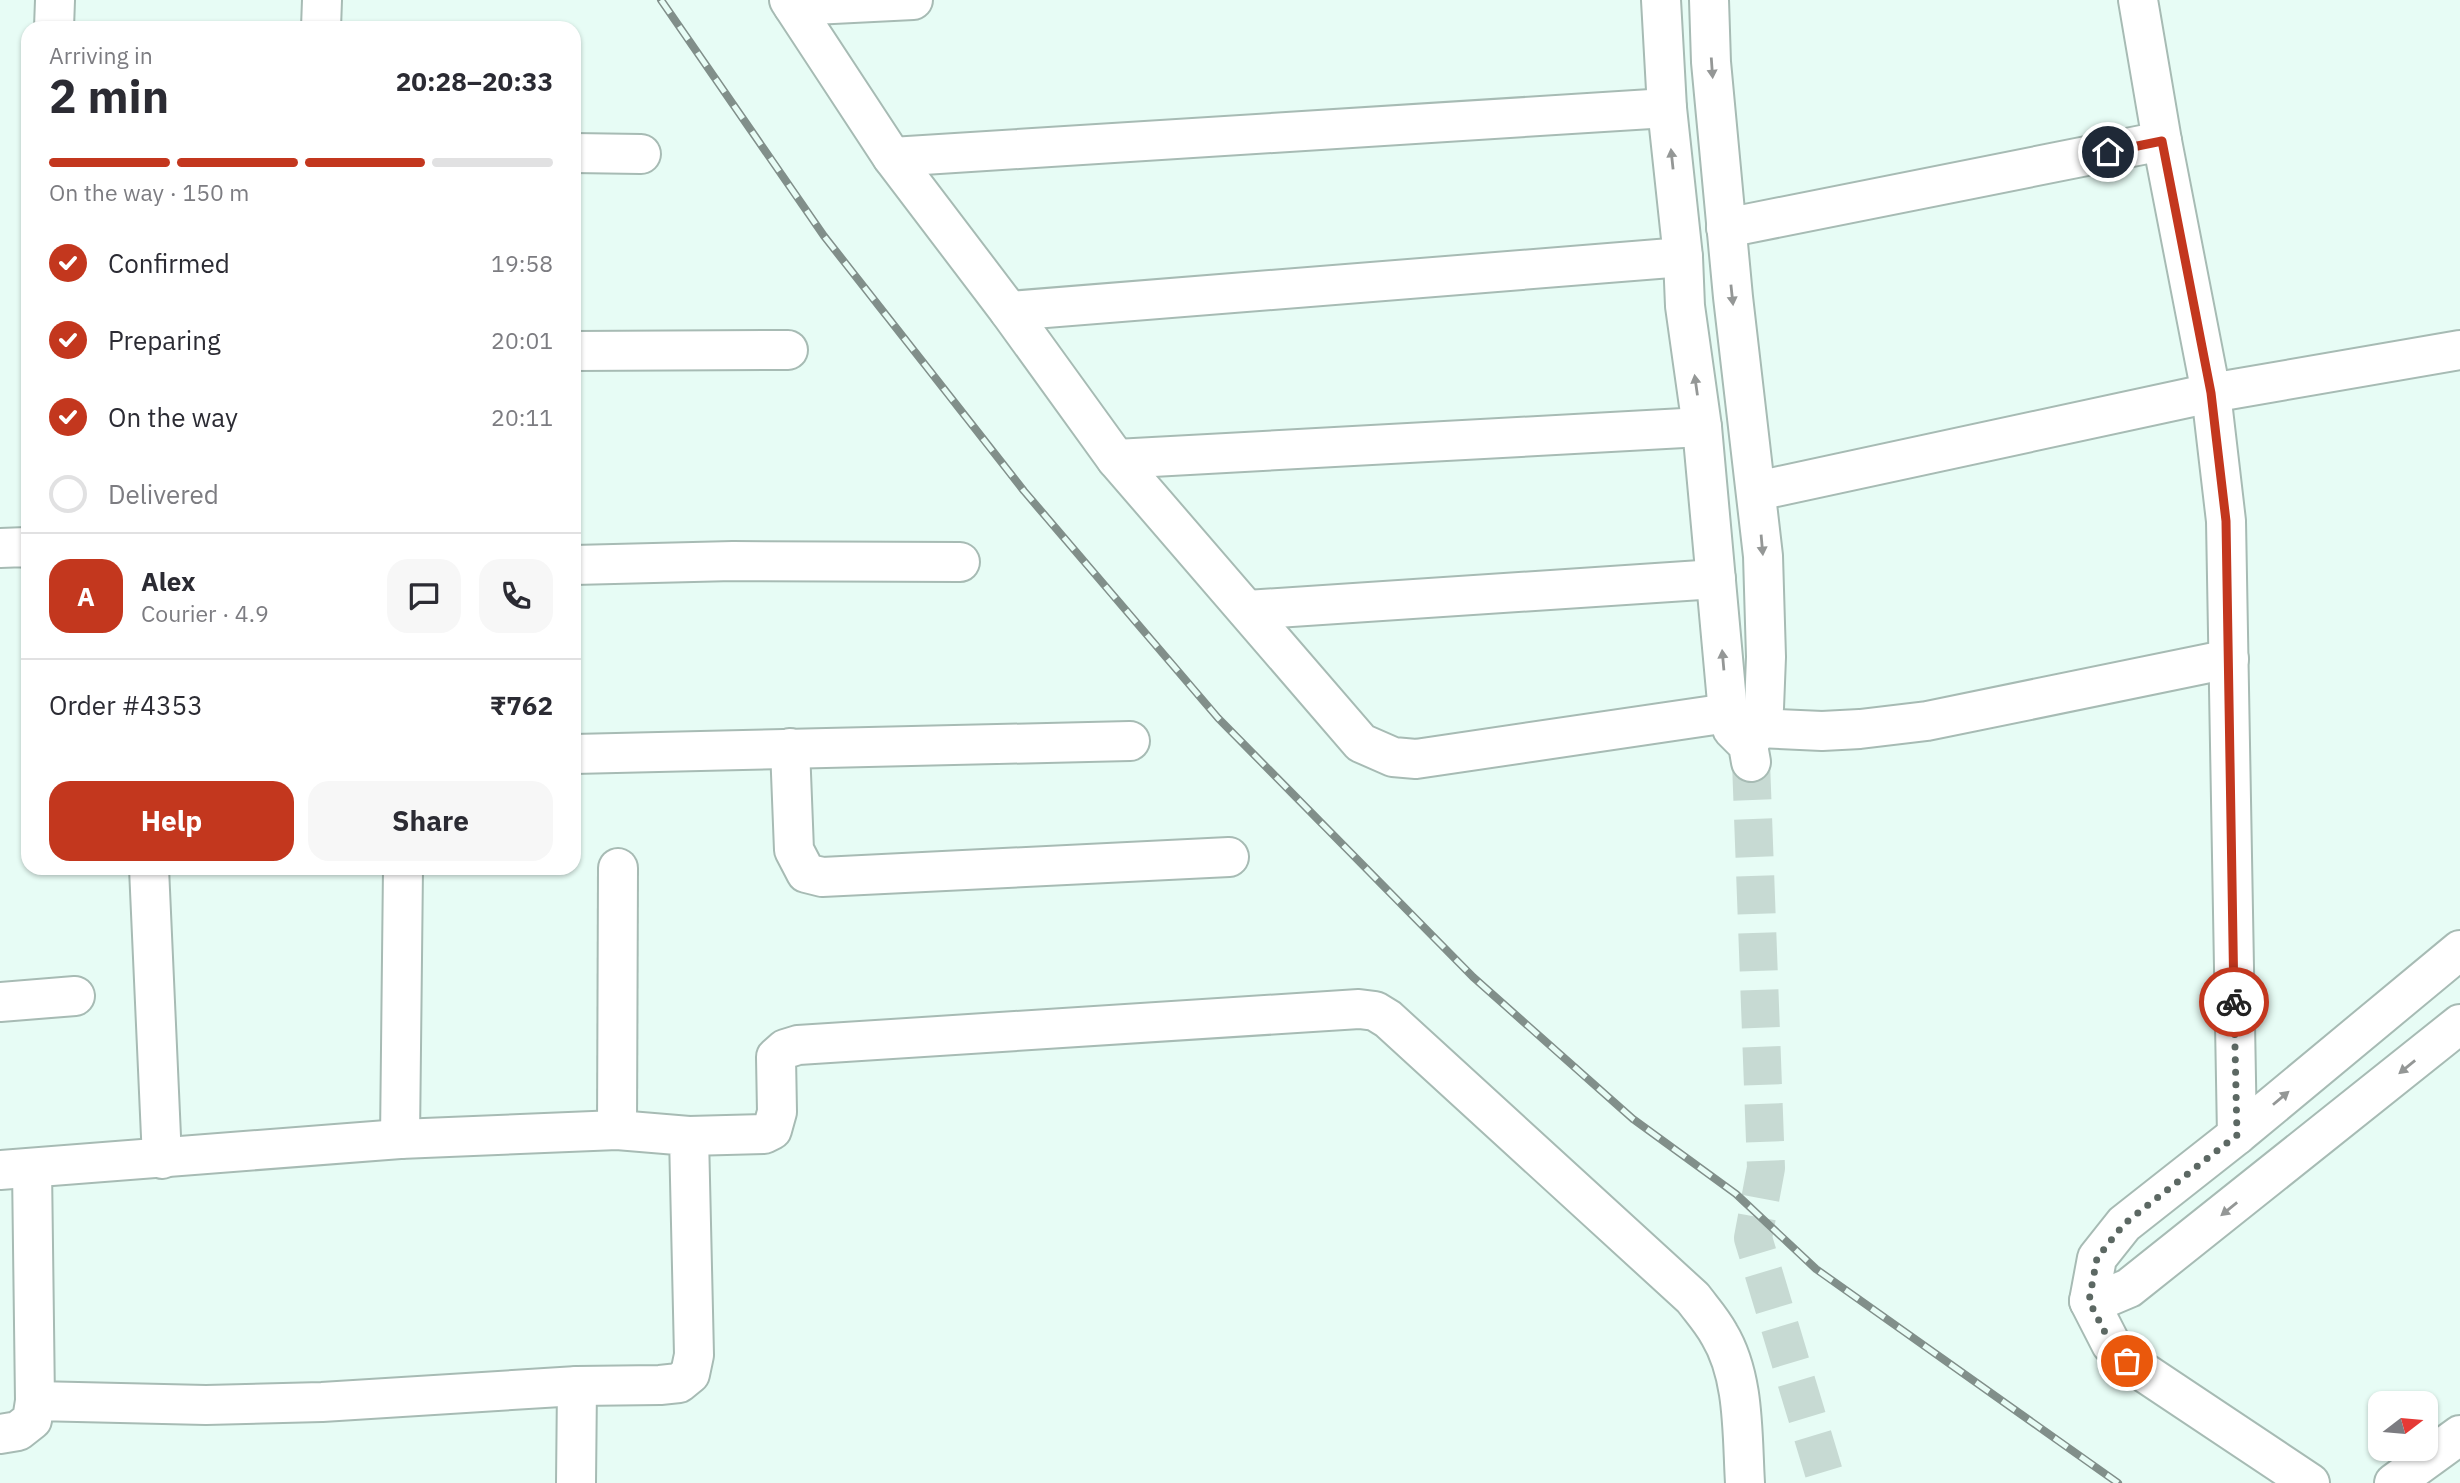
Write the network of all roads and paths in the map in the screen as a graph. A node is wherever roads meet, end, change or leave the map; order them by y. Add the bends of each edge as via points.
1 (55, 0) edge
2 (322, 0) edge
3 (913, 0) edge
4 (1661, 0) edge
5 (1709, 0) edge
6 (2138, 0) edge
7 (791, 3) edge
8 (54, 21) edge
9 (321, 21) edge
10 (1667, 108) junction
11 (2162, 141) junction
12 (581, 153) edge
13 (641, 154) dead end
14 (892, 157) junction
15 (1726, 228) junction
16 (1683, 257) junction
17 (1009, 311) junction
18 (788, 350) dead end
19 (2460, 350) edge
20 (581, 351) edge
21 (2211, 393) junction
22 (1702, 426) junction
23 (1116, 459) junction
24 (1757, 491) junction
25 (960, 562) dead end
26 (581, 565) edge
27 (1716, 579) junction
28 (1247, 610) junction
29 (2230, 659) junction
30 (1746, 737) junction
31 (1130, 741) dead end
32 (790, 748) junction
33 (581, 754) edge
34 (1229, 857) dead end
35 (618, 868) dead end
36 (149, 875) edge
37 (403, 875) edge
38 (2460, 950) edge
39 (75, 996) dead end
40 (0, 1002) edge
41 (2460, 1024) edge
42 (617, 1130) junction
43 (2237, 1135) junction
44 (689, 1136) junction
45 (400, 1139) junction
46 (162, 1159) junction
47 (16, 1169) edge
48 (2089, 1301) junction
49 (577, 1386) junction
50 (36, 1401) junction
51 (0, 1434) edge
52 (2460, 1435) edge
53 (576, 1483) edge
54 (1745, 1483) edge
55 (2309, 1483) edge
56 (2394, 1483) edge

1 - 8 street
2 - 9 street
3 - 7 street
4 - 10 street
5 -> 15 street
6 - 11 street
7 - 14 street
10 - 14 street
16 -> 10 street
11 - 15 street
11 - 21 street
12 - 13 street
14 - 17 street
15 -> 24 street
16 - 17 street
22 -> 16 street
17 - 23 street
18 - 20 street
19 - 21 street
21 - 24 street
21 - 29 street via 2226,521
22 - 23 street
22 - 27 street
23 - 28 street
24 -> 30 street via 1763,556 1764,708
25 - 26 street
27 - 28 street
30 -> 27 street
28 - 30 street via 1361,743 1393,757
29 - 30 street via 1927,721
29 - 43 street
31 - 32 street
32 - 33 street
32 - 34 street via 794,850 806,873 822,877
35 - 42 street
36 - 46 street
37 - 45 street
43 -> 38 street
39 - 40 street
41 -> 48 street via 2129,1288
42 - 44 street
42 - 45 street
43 - 48 street via 2124,1224 2097,1258
44 - 49 street via 694,1355 690,1374 679,1383
44 - 54 street via 764,1134 772,1129 777,1112 776,1057 798,1045 1375,1011 1693,1298 1720,1335 1733,1368 1741,1408
45 - 46 street
46 - 47 street
47 - 50 street
48 - 55 street via 2111,1344 2127,1361
49 - 50 street via 322,1402
49 - 53 street
50 - 51 street via 32,1420 18,1431
52 - 56 street

